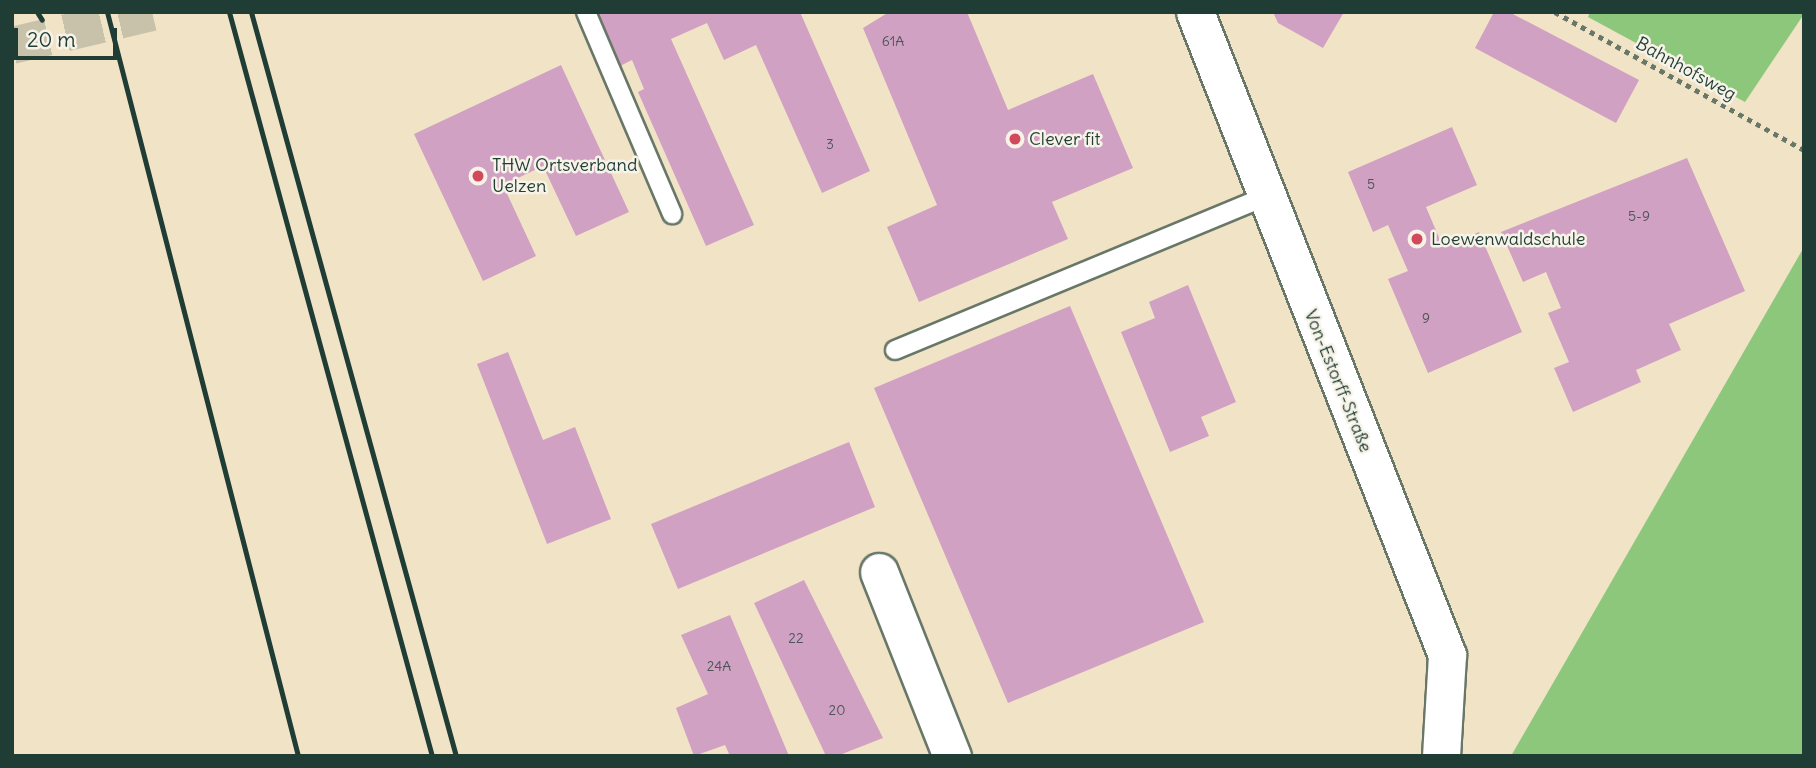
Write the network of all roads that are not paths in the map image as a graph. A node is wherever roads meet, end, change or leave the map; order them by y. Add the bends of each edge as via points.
1 (586, 12) edge
2 (1195, 12) edge
3 (1264, 197) junction
4 (672, 214) dead end
5 (895, 350) dead end
6 (879, 572) dead end
7 (952, 756) edge
8 (1441, 756) edge

1 - 4 lane
2 - 3 street, Von-Estorff-Straße
3 - 5 lane
3 - 8 street, Von-Estorff-Straße via 1447,655
6 - 7 street

